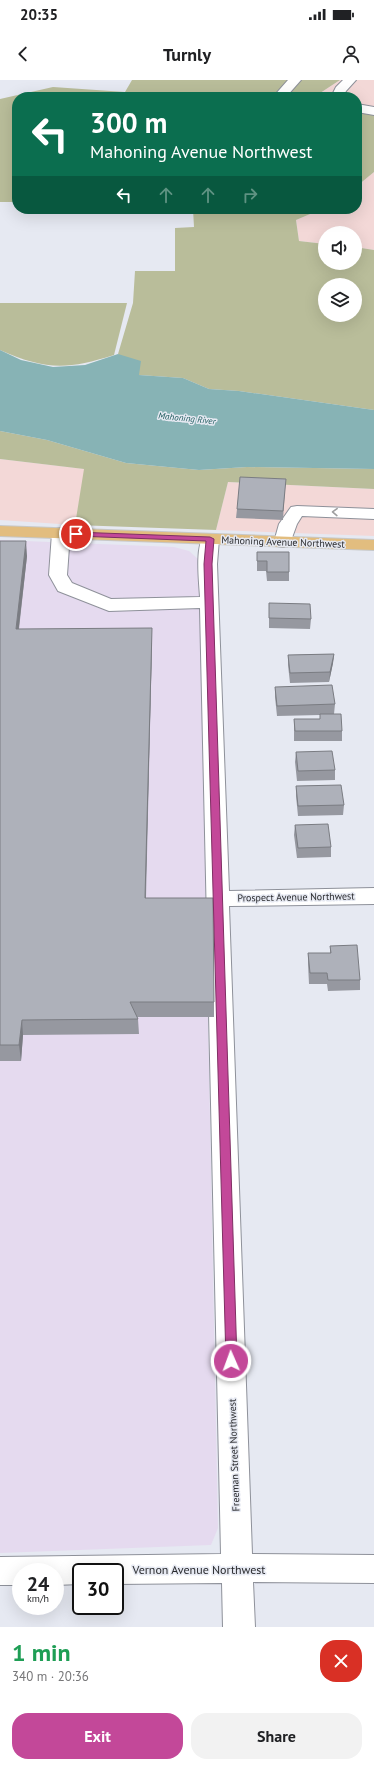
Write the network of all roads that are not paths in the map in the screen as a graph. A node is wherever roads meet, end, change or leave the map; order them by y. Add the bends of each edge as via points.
1 (295, 80) edge
2 (350, 80) edge
3 (284, 92) edge
4 (339, 92) edge
5 (362, 109) edge
6 (374, 111) edge
7 (374, 514) edge
8 (0, 531) edge
9 (61, 533) junction
10 (210, 539) junction
11 (283, 542) junction
12 (374, 545) edge
13 (209, 602) junction
14 (374, 896) edge
15 (218, 899) junction
16 (237, 1568) junction
17 (374, 1569) edge
18 (0, 1571) edge
19 (239, 1627) edge

1 - 3 street
2 - 4 street
5 - 6 street
7 -> 11 street via 296,511 288,524
8 - 9 main road, Mahoning Avenue Northwest
9 - 10 main road, Mahoning Avenue Northwest
9 - 13 street via 58,575 65,587 108,605
10 - 11 main road, Mahoning Avenue Northwest
10 - 13 street, Freeman Street Northwest
11 - 12 main road, Mahoning Avenue Northwest
13 - 15 street, Freeman Street Northwest
14 - 15 street, Prospect Avenue Northwest
15 - 16 street, Freeman Street Northwest
16 - 17 street, Vernon Avenue Northwest
16 - 18 street, Vernon Avenue Northwest
16 - 19 street, Freeman Street Northwest

